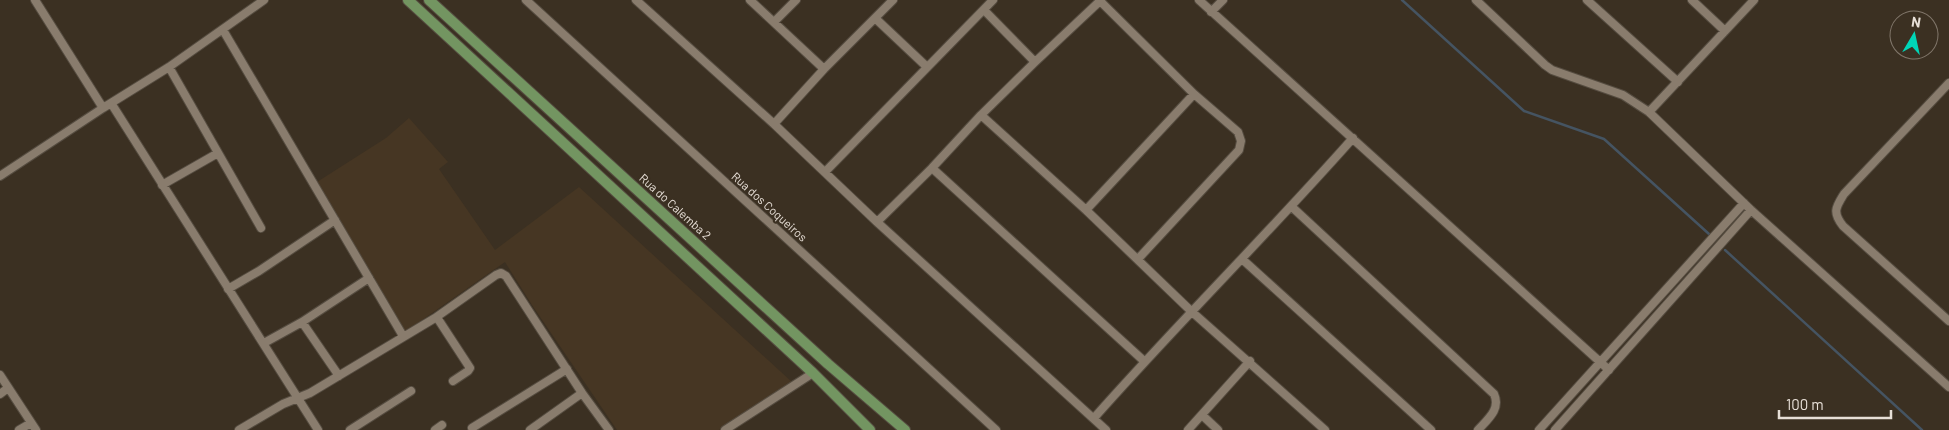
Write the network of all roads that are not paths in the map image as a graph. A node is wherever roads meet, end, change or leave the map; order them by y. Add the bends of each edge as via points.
1 (35, 0) edge
2 (264, 0) edge
3 (408, 0) edge
4 (429, 0) edge
5 (526, 0) edge
6 (636, 0) edge
7 (750, 0) edge
8 (796, 0) edge
9 (893, 0) edge
10 (993, 0) edge
11 (1100, 0) edge
12 (1199, 0) edge
13 (1223, 0) edge
14 (1476, 0) edge
15 (1587, 0) edge
16 (1692, 0) edge
17 (1754, 0) edge
18 (984, 10) junction
19 (1212, 12) junction
20 (875, 18) junction
21 (774, 22) junction
22 (223, 30) junction
23 (1725, 31) junction
24 (1034, 62) junction
25 (169, 67) junction
26 (927, 67) junction
27 (824, 69) junction
28 (1678, 82) junction
29 (1949, 83) edge
30 (1194, 94) junction
31 (111, 103) junction
32 (103, 108) junction
33 (1649, 112) junction
34 (981, 115) junction
35 (774, 124) junction
36 (1353, 138) junction
37 (218, 153) junction
38 (932, 168) junction
39 (825, 172) junction
40 (0, 176) edge
41 (162, 184) junction
42 (1744, 203) junction
43 (1292, 207) junction
44 (1086, 210) junction
45 (1751, 210) junction
46 (335, 220) junction
47 (877, 222) junction
48 (261, 228) dead end
49 (1138, 259) junction
50 (1242, 259) junction
51 (369, 278) junction
52 (228, 288) junction
53 (1191, 311) junction
54 (435, 318) junction
55 (1949, 321) edge
56 (302, 322) junction
57 (403, 336) junction
58 (264, 343) junction
59 (1144, 361) junction
60 (1250, 362) junction
61 (1601, 362) junction
62 (567, 369) junction
63 (1609, 370) junction
64 (813, 373) junction
65 (0, 375) edge
66 (339, 376) junction
67 (453, 381) dead end
68 (1949, 387) edge
69 (8, 388) junction
70 (411, 391) dead end
71 (582, 393) junction
72 (0, 394) edge
73 (297, 399) junction
74 (1202, 415) junction
75 (1094, 418) junction
76 (30, 423) junction
77 (249, 427) edge
78 (472, 428) dead end
79 (19, 430) edge
80 (36, 430) edge
81 (239, 430) edge
82 (318, 430) edge
83 (350, 430) edge
84 (530, 430) edge
85 (609, 430) edge
86 (725, 430) edge
87 (870, 430) edge
88 (905, 430) edge
89 (996, 430) edge
90 (1106, 430) edge
91 (1188, 430) edge
92 (1218, 430) edge
93 (1324, 430) edge
94 (1431, 430) edge
95 (1478, 430) edge
96 (1538, 430) edge
97 (1555, 430) edge

1 - 32 street
2 - 22 street
3 - 64 main road
4 - 88 main road, Rua do Calemba 2 via 828,364
5 - 89 street, Rua dos Coqueiros
6 - 35 street
7 - 21 street
8 - 21 street
9 - 20 street
10 - 18 street
11 - 24 street
11 - 30 street
12 - 19 street
13 - 19 street
14 - 33 street via 1545,66 1622,95
15 - 28 street
16 - 23 street
17 - 23 street
18 - 24 street
18 - 26 street
19 - 36 street
20 - 26 street
20 - 27 street
21 - 27 street
22 - 25 street
22 - 46 street
23 - 28 street
24 - 34 street
25 - 31 street
25 - 37 street
26 - 39 street
27 - 35 street
28 - 33 street
29 - 55 street via 1844,194 1836,210 1843,226
30 - 44 street
30 - 49 street via 1238,132 1241,146
31 - 32 street
31 - 41 street
32 - 40 street
33 - 42 street
34 - 38 street
34 - 44 street
35 - 39 street
36 - 43 street
36 - 61 street
37 - 41 street
37 - 48 street
38 - 47 street
38 - 59 street
39 - 47 street
41 - 52 street
42 - 45 street
42 - 61 street
43 - 50 street
43 - 95 street via 1494,394 1497,401 1495,409
44 - 49 street
45 - 63 street
45 - 68 street
46 - 51 street
46 - 52 street
47 - 75 street
49 - 53 street
50 - 53 street
50 - 94 street
51 - 56 street
51 - 57 street
52 - 58 street
53 - 59 street
53 - 60 street
54 - 57 street
54 - 62 street via 501,273
54 - 67 street via 470,368
56 - 58 street
56 - 66 street
57 - 66 street
58 - 73 street
59 - 75 street
60 - 74 street
60 - 93 street
61 - 63 street
61 - 96 street
62 - 71 street
62 - 78 street
63 - 97 street
64 - 86 street
64 - 87 main road
65 - 69 street
66 - 73 street
69 - 72 street
69 - 76 street
70 - 83 street
71 - 84 street
71 - 85 street
73 - 77 street via 283,404
73 - 82 street
74 - 91 street
74 - 92 street
75 - 90 street
76 - 79 street
76 - 80 street
77 - 81 street

